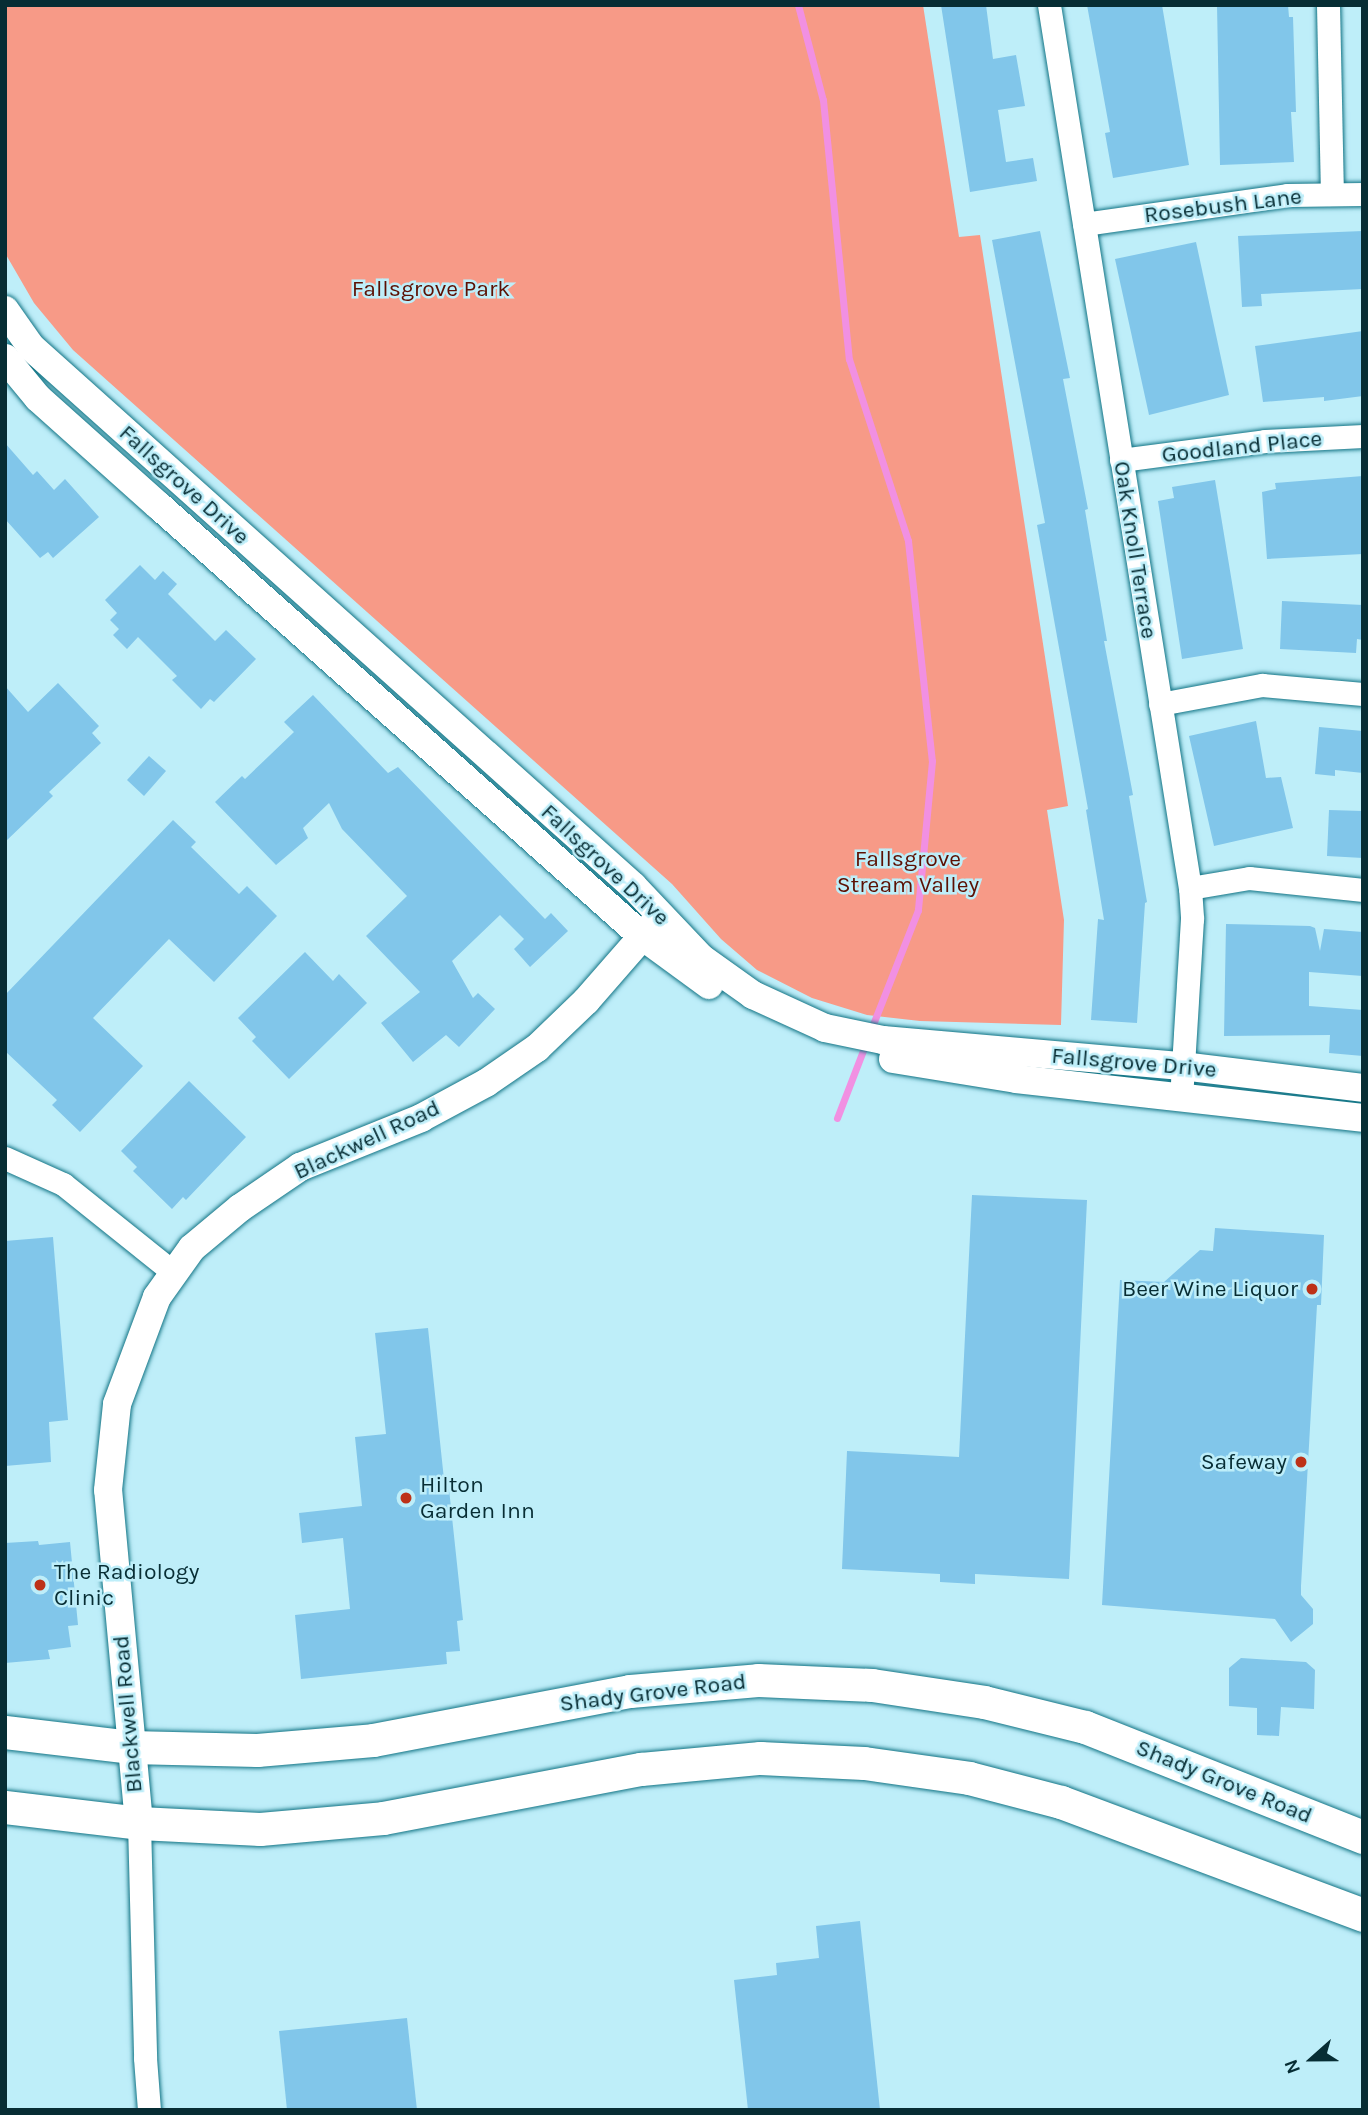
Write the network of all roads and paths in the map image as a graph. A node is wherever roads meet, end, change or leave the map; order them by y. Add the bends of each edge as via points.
1 (1049, 5) edge
2 (1328, 5) edge
3 (1332, 194) junction
4 (1363, 194) edge
5 (1084, 224) junction
6 (5, 310) edge
7 (5, 358) edge
8 (1363, 436) edge
9 (1121, 460) junction
10 (1363, 694) edge
11 (1160, 704) junction
12 (1189, 888) junction
13 (1363, 890) edge
14 (652, 926) junction
15 (881, 1048) junction
16 (1182, 1066) junction
17 (1363, 1088) edge
18 (1181, 1098) junction
19 (1363, 1118) edge
20 (5, 1158) edge
21 (174, 1273) junction
22 (5, 1732) edge
23 (130, 1747) junction
24 (5, 1807) edge
25 (139, 1823) junction
26 (1363, 1837) edge
27 (1363, 1915) edge
28 (149, 2110) edge

1 - 5 street, Oak Knoll Terrace
2 - 3 street
3 - 4 street, Rosebush Lane
3 - 5 street, Rosebush Lane via 1287,194
5 - 9 street, Oak Knoll Terrace
6 - 14 street, Fallsgrove Drive via 31,347 633,886
7 - 14 street, Fallsgrove Drive via 38,398
8 - 9 street, Goodland Place via 1265,441
9 - 11 street, Oak Knoll Terrace
10 - 11 street via 1262,685
11 - 12 street, Oak Knoll Terrace
12 - 13 street via 1249,878
12 - 16 street, Oak Knoll Terrace via 1192,919
14 - 15 street, Fallsgrove Drive via 753,995 852,1043
14 - 21 street, Blackwell Road via 586,1002 537,1048 486,1083 421,1118 300,1167 211,1232
15 - 16 street, Fallsgrove Drive
15 - 18 street, Fallsgrove Drive via 1016,1079
16 - 17 street, Fallsgrove Drive
16 - 18 street, Oak Knoll Terrace
18 - 19 street, Fallsgrove Drive
20 - 21 street via 63,1184
21 - 23 street, Blackwell Road via 157,1297 117,1404 110,1478
22 - 23 main road, Shady Grove Road
23 - 25 street, Blackwell Road
23 - 26 main road, Shady Grove Road via 257,1751 373,1741 630,1691 758,1679 872,1685 984,1702 1085,1727
24 - 25 main road
25 - 27 main road via 260,1829 383,1818 642,1769 760,1758 864,1763 969,1779 1061,1802
25 - 28 street, Blackwell Road

